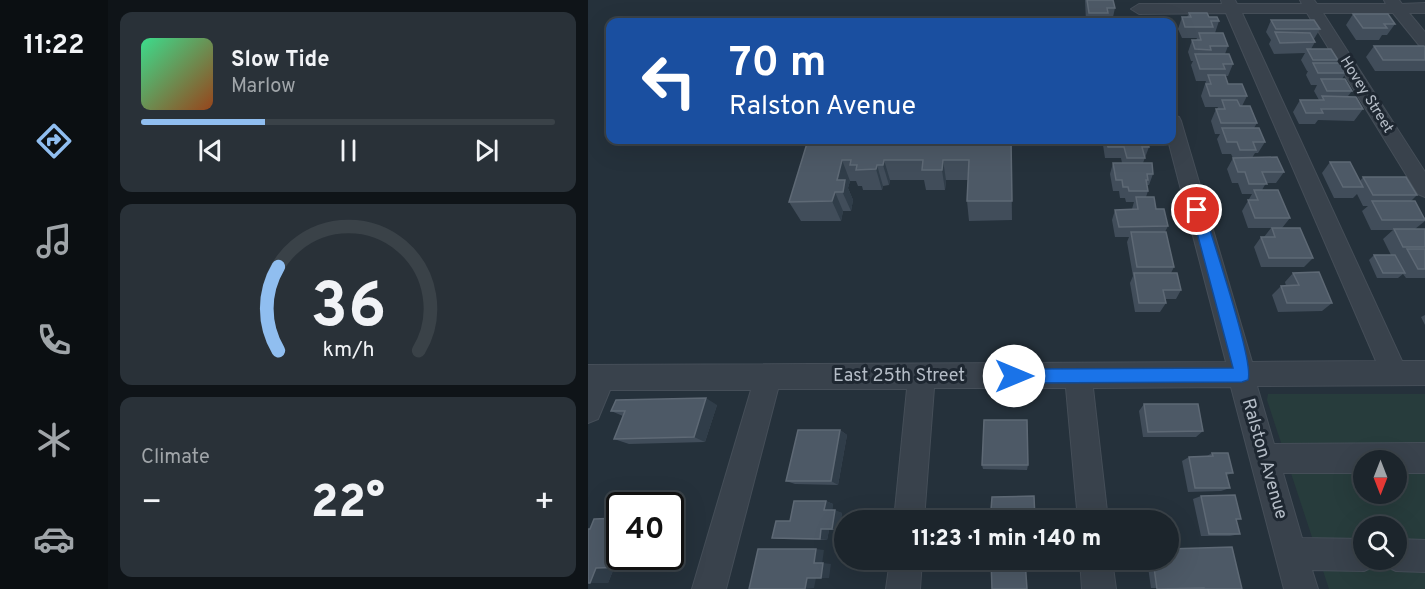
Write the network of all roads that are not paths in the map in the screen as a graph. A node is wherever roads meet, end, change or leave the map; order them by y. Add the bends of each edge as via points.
1 (1230, 4) edge
2 (1310, 4) edge
3 (1394, 4) edge
4 (1425, 8) edge
5 (1140, 10) edge
6 (1425, 42) edge
7 (1176, 135) edge
8 (1425, 189) edge
9 (1394, 373) junction
10 (1425, 373) edge
11 (1242, 375) junction
12 (922, 376) junction
13 (1078, 376) junction
14 (768, 377) junction
15 (595, 378) edge
16 (588, 409) edge
17 (1425, 458) edge
18 (1264, 459) junction
19 (910, 510) edge
20 (1092, 510) edge
21 (1291, 554) junction
22 (1353, 555) edge
23 (1407, 555) edge
24 (1425, 556) edge
25 (905, 570) edge
26 (1097, 570) edge
27 (709, 589) edge
28 (903, 589) edge
29 (1099, 589) edge
30 (1301, 589) edge

1 - 2 street
1 - 5 street
1 - 9 street
2 - 3 street
2 - 8 street, Hovey Street
3 - 4 street
3 - 6 street
7 - 11 street, Ralston Avenue
9 - 10 street, East 25th Street
9 - 11 street, East 25th Street
11 - 13 street, East 25th Street
11 - 18 street, Ralston Avenue
12 - 13 street, East 25th Street
12 - 14 street, East 25th Street
12 - 19 street
13 - 20 street
14 - 15 street, East 25th Street
14 - 27 street
15 - 16 street
17 - 18 street
18 - 21 street, Ralston Avenue
21 - 22 street
21 - 30 street, Ralston Avenue
23 - 24 street
25 - 28 street
26 - 29 street

